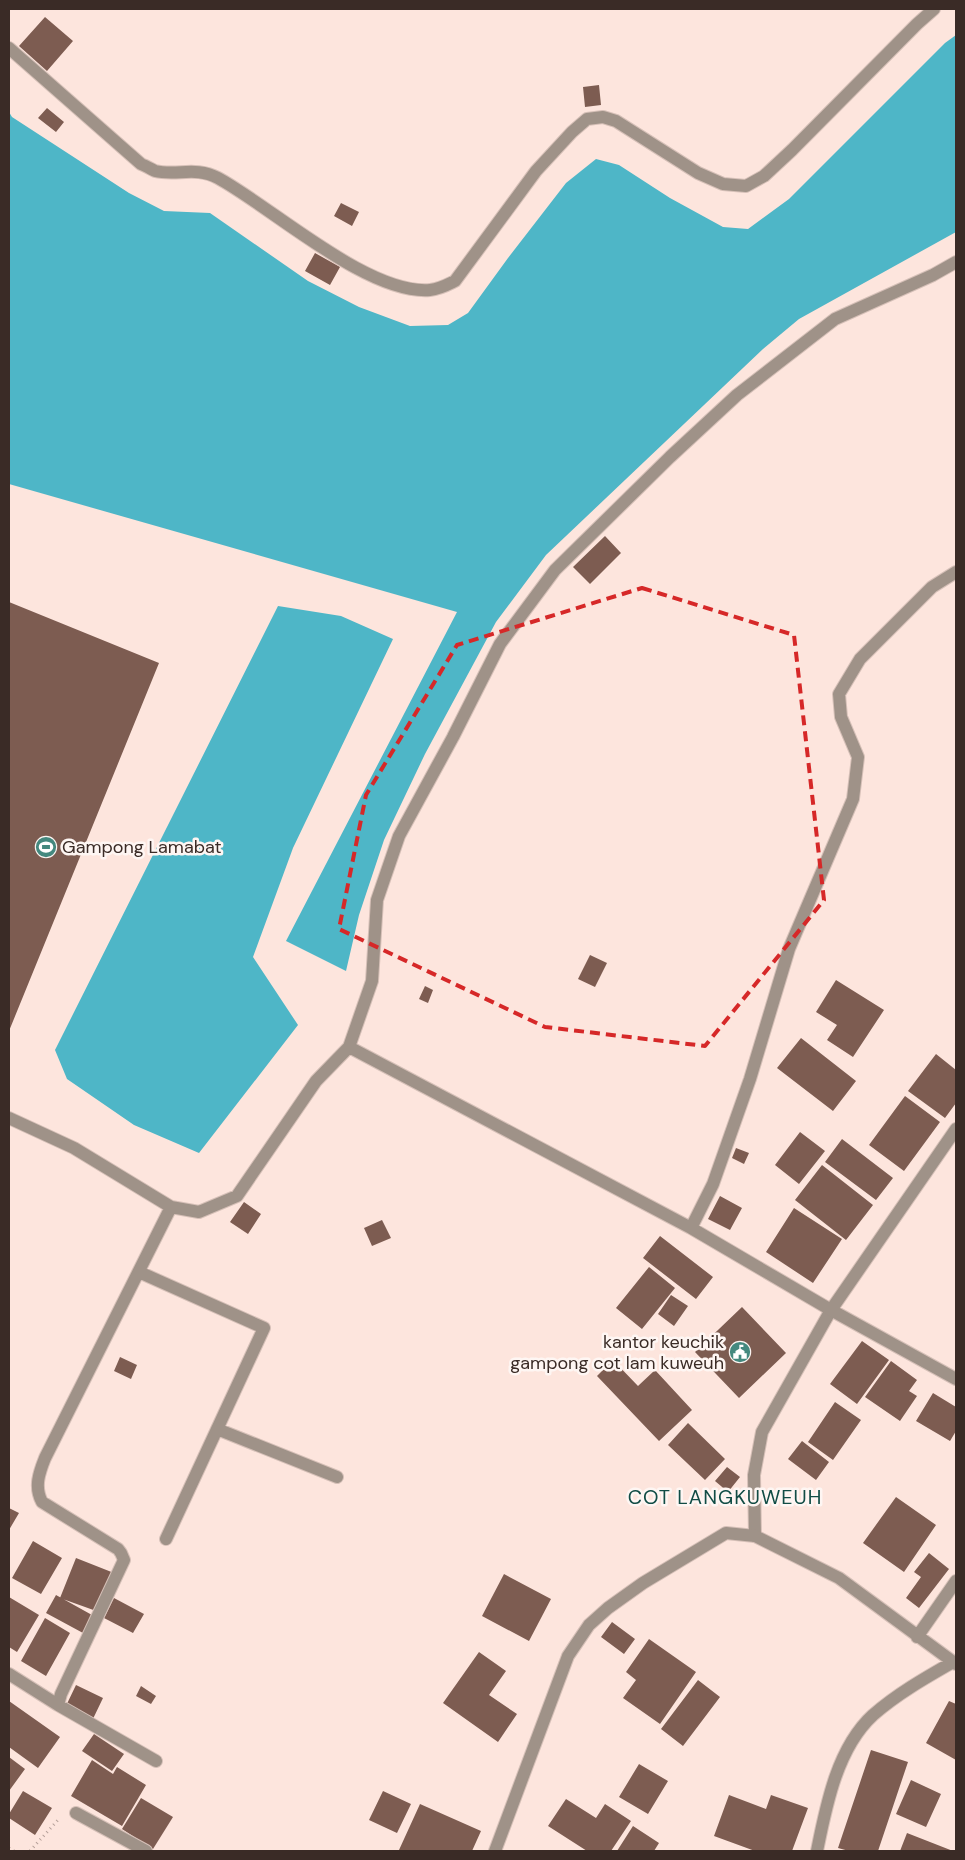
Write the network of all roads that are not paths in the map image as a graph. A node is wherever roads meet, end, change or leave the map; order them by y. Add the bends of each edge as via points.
1 (934, 9) edge
2 (9, 48) edge
3 (956, 262) edge
4 (956, 572) edge
5 (349, 1047) junction
6 (9, 1118) edge
7 (956, 1129) edge
8 (171, 1207) junction
9 (691, 1228) junction
10 (139, 1272) junction
11 (831, 1310) junction
12 (956, 1379) edge
13 (217, 1429) junction
14 (337, 1476) dead end
15 (756, 1536) junction
16 (166, 1539) dead end
17 (956, 1581) edge
18 (917, 1637) junction
19 (954, 1663) edge
20 (9, 1674) edge
21 (58, 1705) junction
22 (156, 1761) dead end
23 (76, 1813) road end
24 (146, 1851) edge
25 (494, 1851) edge
26 (817, 1851) edge

1 - 2 street via 792,150 764,176 746,186 723,184 698,173 616,121 603,117 587,119 536,171 455,281 430,290 406,288 373,276 217,178 196,171 155,170 142,164
3 - 5 street via 835,319 737,395 555,570 500,644 399,836 377,900 372,981
4 - 9 street via 932,587 860,659 839,694 841,717 858,757 853,800 789,949 750,1079 713,1184
5 - 8 street via 316,1081 237,1196 199,1212
5 - 9 street
6 - 8 street via 74,1148
7 - 11 street
8 - 10 street
9 - 11 street
10 - 13 street via 264,1328
10 - 21 street via 38,1475 38,1494 42,1502 118,1549 124,1560
11 - 12 street
11 - 15 street via 762,1432 754,1475
13 - 14 street
13 - 16 street
15 - 18 street via 839,1578
15 - 25 street via 726,1532 643,1583 589,1625 568,1656
17 - 18 street
18 - 19 street
19 - 26 street via 892,1701 872,1716 856,1736 828,1797
20 - 21 street
21 - 22 street
23 - 24 street

